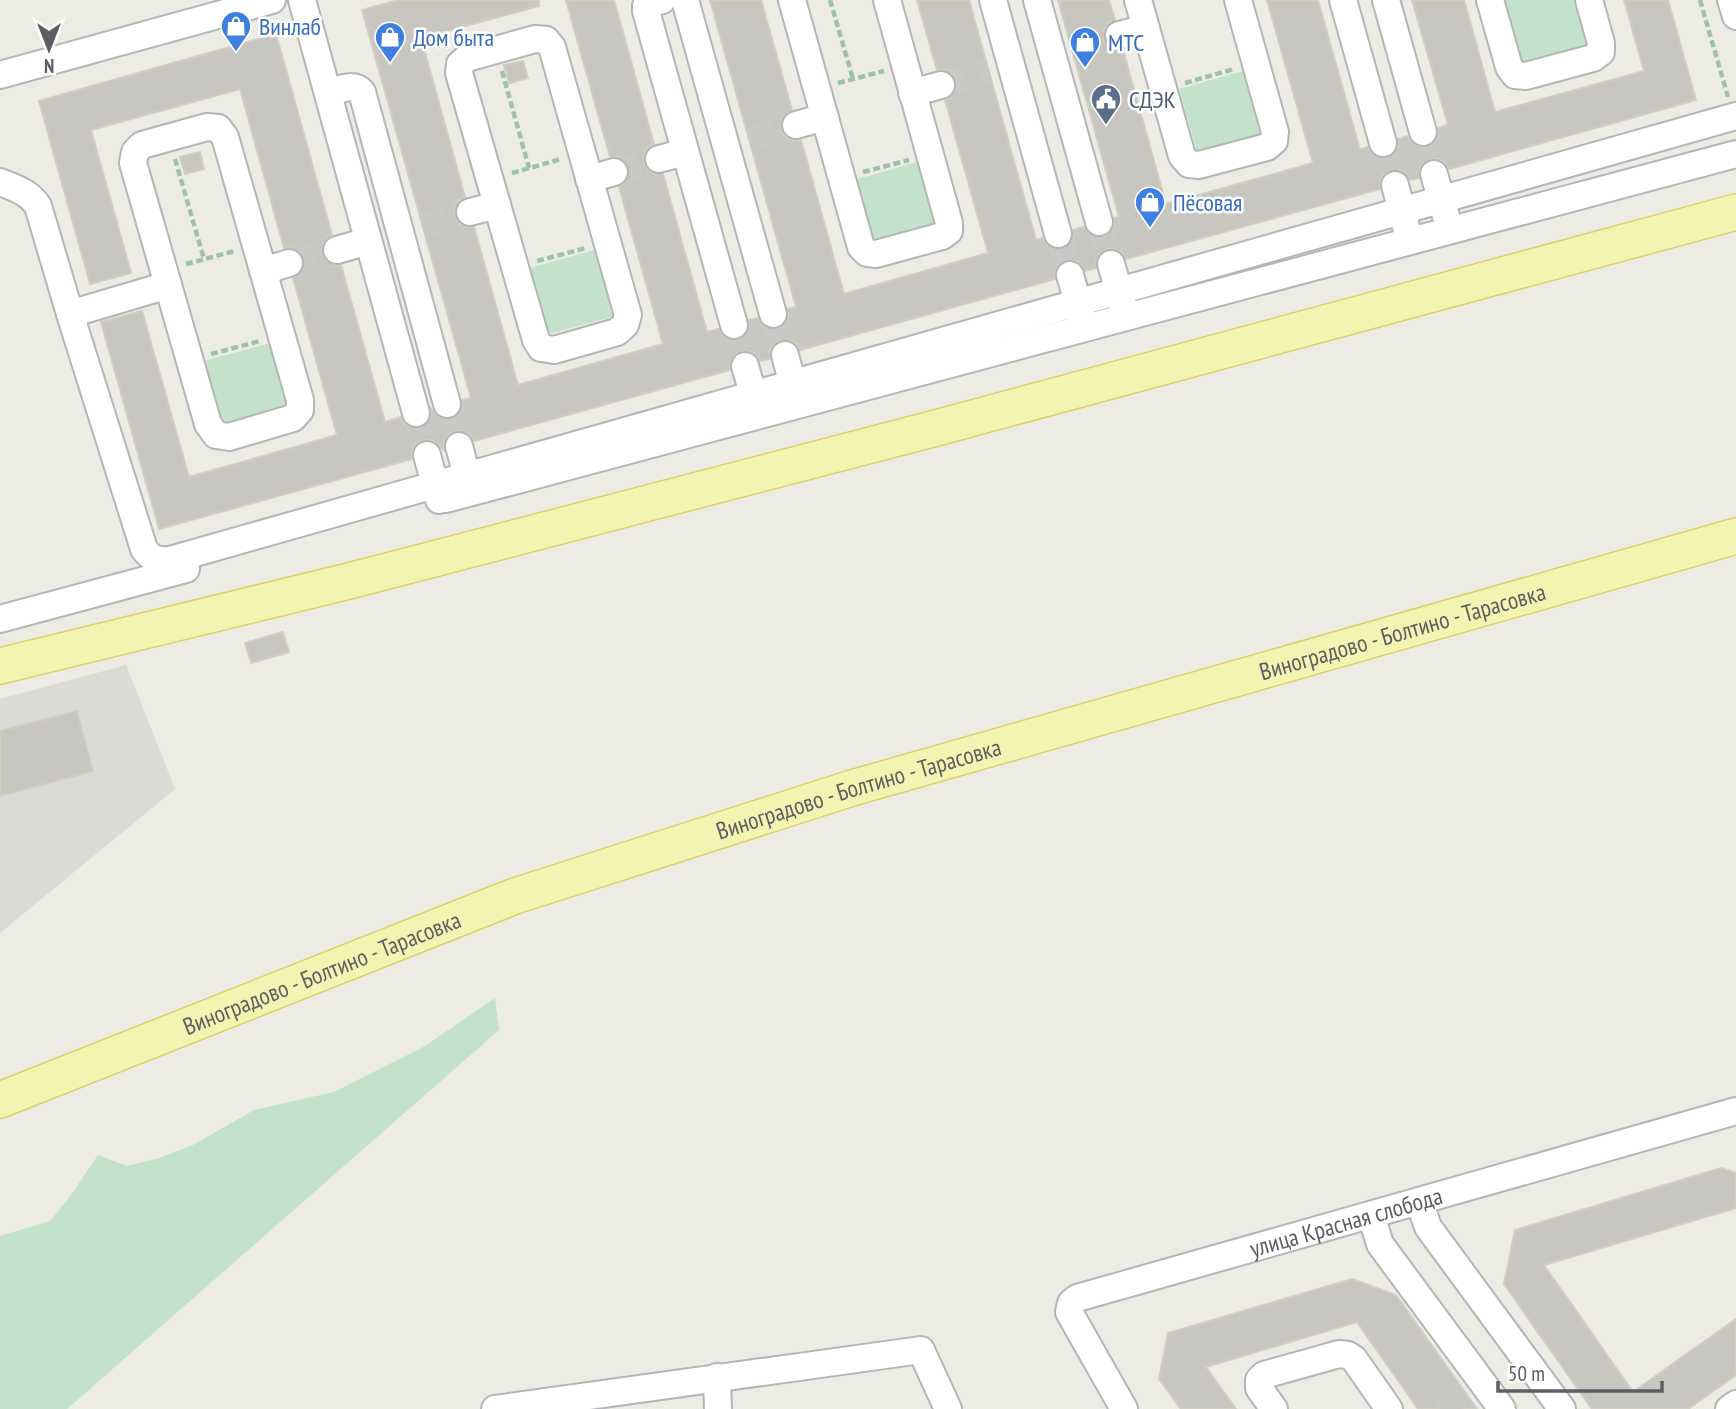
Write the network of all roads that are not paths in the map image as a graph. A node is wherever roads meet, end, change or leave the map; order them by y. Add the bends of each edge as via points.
1 (272, 0) edge
2 (302, 0) edge
3 (662, 0) edge
4 (685, 0) edge
5 (792, 0) edge
6 (887, 0) edge
7 (993, 0) edge
8 (1037, 0) edge
9 (1138, 0) edge
10 (1343, 0) edge
11 (1386, 0) edge
12 (1490, 0) edge
13 (1589, 0) edge
14 (1731, 0) edge
15 (1240, 1) edge
16 (1736, 16) edge
17 (1146, 28) junction
18 (1119, 35) tunnel mouth
19 (0, 75) edge
20 (941, 85) tunnel mouth
21 (328, 93) junction
22 (912, 93) junction
23 (1735, 116) edge
24 (825, 117) junction
25 (796, 125) tunnel mouth
26 (1423, 132) tunnel mouth
27 (1383, 143) tunnel mouth
28 (685, 152) junction
29 (1736, 154) edge
30 (659, 159) tunnel mouth
31 (0, 182) edge
32 (1395, 185) tunnel mouth
33 (1438, 186) junction
34 (497, 205) junction
35 (1402, 210) junction
36 (470, 212) tunnel mouth
37 (1736, 212) edge
38 (1099, 222) tunnel mouth
39 (1450, 230) junction
40 (1058, 234) tunnel mouth
41 (368, 241) junction
42 (1410, 241) junction
43 (337, 250) tunnel mouth
44 (289, 263) tunnel mouth
45 (1111, 264) tunnel mouth
46 (263, 271) junction
47 (1070, 275) tunnel mouth
48 (166, 277) junction
49 (1118, 290) junction
50 (1077, 302) junction
51 (70, 314) junction
52 (773, 314) tunnel mouth
53 (1126, 317) junction
54 (733, 325) tunnel mouth
55 (1085, 328) junction
56 (785, 355) tunnel mouth
57 (745, 366) tunnel mouth
58 (796, 394) junction
59 (447, 404) tunnel mouth
60 (756, 405) junction
61 (416, 413) tunnel mouth
62 (459, 446) tunnel mouth
63 (427, 455) tunnel mouth
64 (469, 484) junction
65 (437, 492) junction
66 (1736, 536) edge
67 (0, 619) edge
68 (0, 666) edge
69 (0, 1100) edge
70 (1736, 1111) edge
71 (1419, 1201) junction
72 (1371, 1215) junction
73 (717, 1377) junction
74 (1736, 1404) edge
75 (495, 1409) edge
76 (718, 1409) edge
77 (948, 1409) edge
78 (1124, 1409) edge
79 (1274, 1409) edge
80 (1390, 1409) edge
81 (1502, 1409) edge
82 (1562, 1409) edge
83 (1729, 1409) edge

1 - 19 street
2 - 21 street
3 - 28 street via 646,6 646,11
4 - 52 street via 737,141
5 - 24 street
6 - 22 street
7 - 40 street via 1000,68
8 - 38 street via 1062,51
9 - 17 street
10 - 27 street
11 - 26 street
12 - 13 street via 1509,67 1516,75 1526,76 1601,52
14 - 16 street
15 - 17 street via 1275,132 1267,147 1229,158 1199,166 1182,156
17 - 18 street
20 - 22 street
21 - 41 street
21 - 59 street via 351,86 362,92 411,229
22 - 24 street via 949,223 942,236 904,247 876,254 861,247
23 - 33 street
24 - 25 street
28 - 30 street
28 - 54 street
29 - 39 street
31 - 51 street via 34,198
32 - 35 street
33 - 35 street
33 - 39 street
34 - 34 street via 541,348 554,350 617,332 625,325 628,315 607,243 595,168 546,40 535,39 460,64
34 - 36 street
35 - 42 street
35 - 49 street
37 - 68 main road via 954,424
39 - 42 street
41 - 43 street
41 - 61 street
42 - 53 street
44 - 46 street
45 - 49 street
46 - 48 street via 225,137 218,128 207,127 142,145 135,152 133,163
46 - 48 street via 300,410 293,418 229,437 216,435 208,424
47 - 50 street
48 - 51 street
49 - 50 street
49 - 53 street
50 - 55 street
50 - 58 street
51 - 65 street via 149,557 170,560
53 - 55 street
55 - 58 street
56 - 58 street
57 - 60 street
58 - 60 street
60 - 64 street
62 - 64 street
63 - 65 street
64 - 65 street
65 - 67 street
66 - 69 main road, Виноградово - Болтино - Тарасовка via 852,788 514,896
70 - 71 street, улица Красная слобода
71 - 72 street, улица Красная слобода
71 - 82 street via 1428,1227
72 - 78 street, улица Красная слобода via 1077,1298 1069,1312
72 - 81 street via 1380,1244 1473,1386
73 - 75 street
73 - 76 street
73 - 77 street via 921,1350
74 - 83 street
79 - 80 street via 1259,1388 1264,1375 1348,1354

